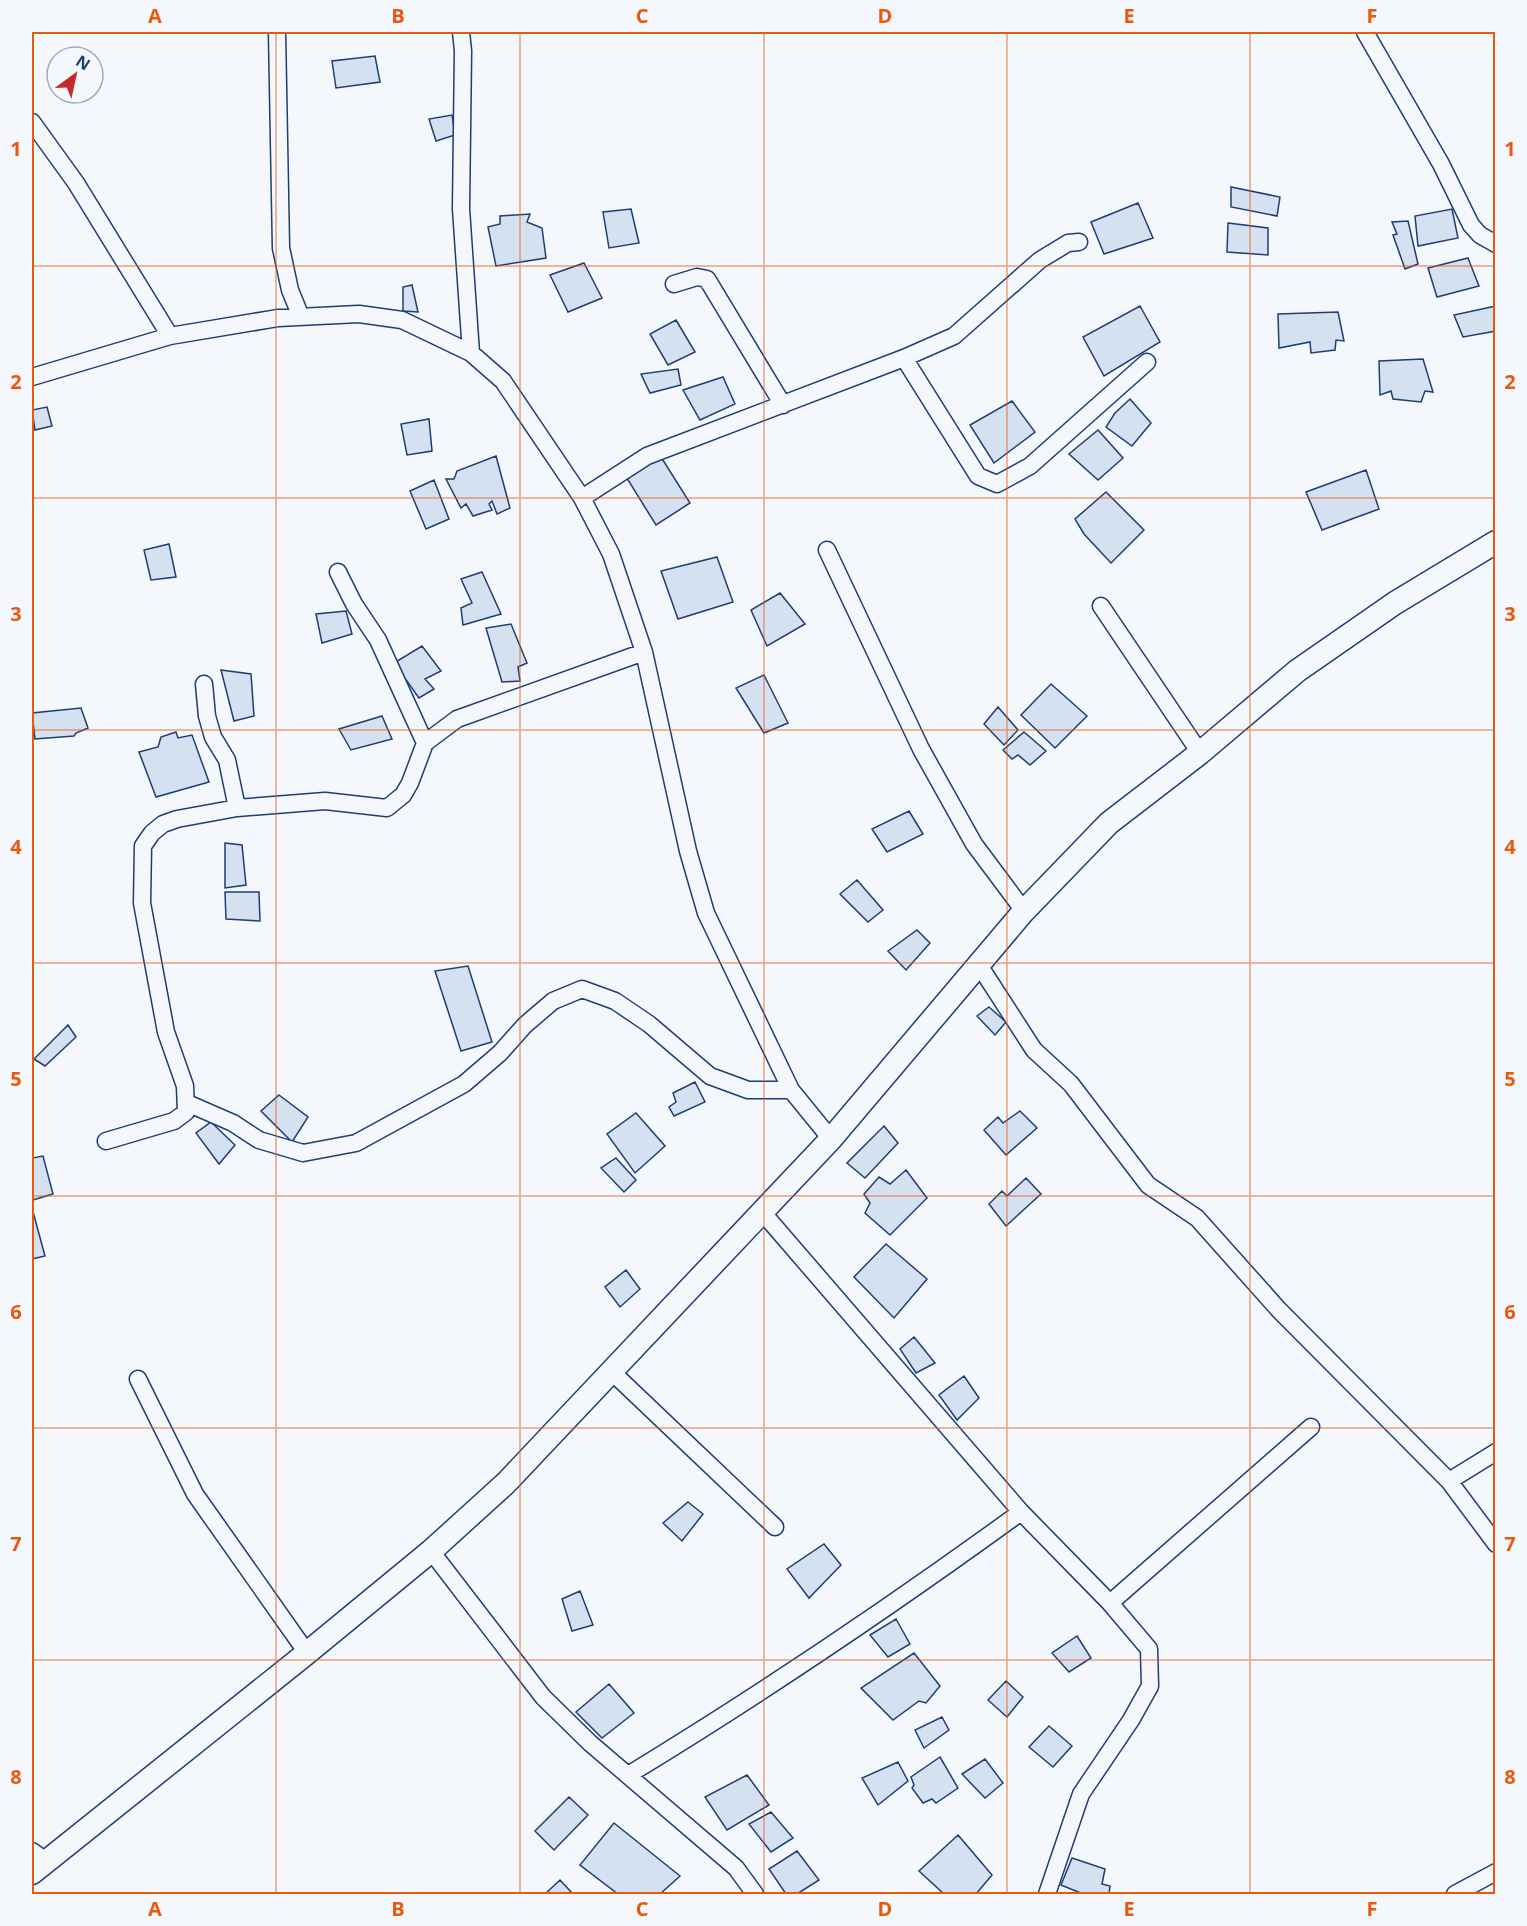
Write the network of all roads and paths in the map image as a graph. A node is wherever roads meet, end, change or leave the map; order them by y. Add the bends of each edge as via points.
1 (278, 32) edge
2 (461, 32) edge
3 (1365, 32) edge
4 (32, 122) edge
5 (1079, 242) dead end
6 (1496, 244) edge
7 (674, 284) dead end
8 (301, 317) junction
9 (170, 336) junction
10 (471, 353) junction
11 (904, 358) junction
12 (1148, 362) dead end
13 (32, 376) edge
14 (783, 405) junction
15 (582, 498) junction
16 (1496, 542) edge
17 (827, 550) dead end
18 (338, 572) dead end
19 (1101, 606) dead end
20 (644, 652) junction
21 (204, 684) dead end
22 (425, 744) junction
23 (1200, 753) junction
24 (237, 808) junction
25 (1024, 911) junction
26 (979, 965) junction
27 (791, 1090) junction
28 (187, 1103) junction
29 (831, 1139) junction
30 (106, 1141) dead end
31 (762, 1213) junction
32 (612, 1372) junction
33 (138, 1379) dead end
34 (1311, 1427) dead end
35 (1496, 1452) edge
36 (1449, 1481) junction
37 (1021, 1512) junction
38 (775, 1527) dead end
39 (1496, 1544) edge
40 (431, 1551) junction
41 (1110, 1603) junction
42 (307, 1653) junction
43 (628, 1774) junction
44 (36, 1862) edge
45 (1496, 1872) edge
46 (755, 1894) edge
47 (1047, 1894) edge
48 (1455, 1894) edge

1 - 8 street via 282,248
2 - 10 street via 461,209
3 - 6 street via 1442,164 1471,225 1479,235
4 - 9 street via 76,183
5 - 11 street via 1068,243 1040,260 954,336
7 - 14 street via 697,277 707,279
8 - 9 street
8 - 10 street via 359,314 402,320
9 - 13 street
10 - 15 street via 503,381
11 - 12 street via 978,476 997,484 1030,466
11 - 14 street
14 - 15 street via 647,456
15 - 20 street via 611,554
16 - 23 main road via 1395,603 1297,671
17 - 25 street via 921,749 974,844
18 - 22 street via 378,640
19 - 23 street
20 - 22 street via 457,719
20 - 27 street via 688,851 706,913
21 - 24 street via 207,716 213,737 227,760
22 - 24 street via 403,795 387,808 325,801
23 - 25 main road via 1109,824
24 - 28 street via 163,824 143,846 142,903 166,1032
25 - 26 main road
26 - 29 main road
26 - 36 street via 1034,1050 1071,1084 1148,1185 1197,1218 1280,1310
27 - 28 street via 748,1090 710,1076 615,1000 582,989 553,1000 464,1084 356,1143 303,1153 259,1140 233,1123
27 - 29 street
28 - 30 street via 186,1112 174,1121
29 - 31 main road
31 - 32 main road
31 - 37 street
32 - 38 street
32 - 40 main road via 506,1483
33 - 42 street via 195,1494
34 - 41 street
35 - 36 street
36 - 39 street
37 - 41 street
37 - 43 street via 902,1598
40 - 42 main road
40 - 43 street via 543,1697
41 - 47 street via 1149,1648 1150,1686 1081,1794
42 - 44 main road
43 - 46 street via 736,1868
45 - 48 street

